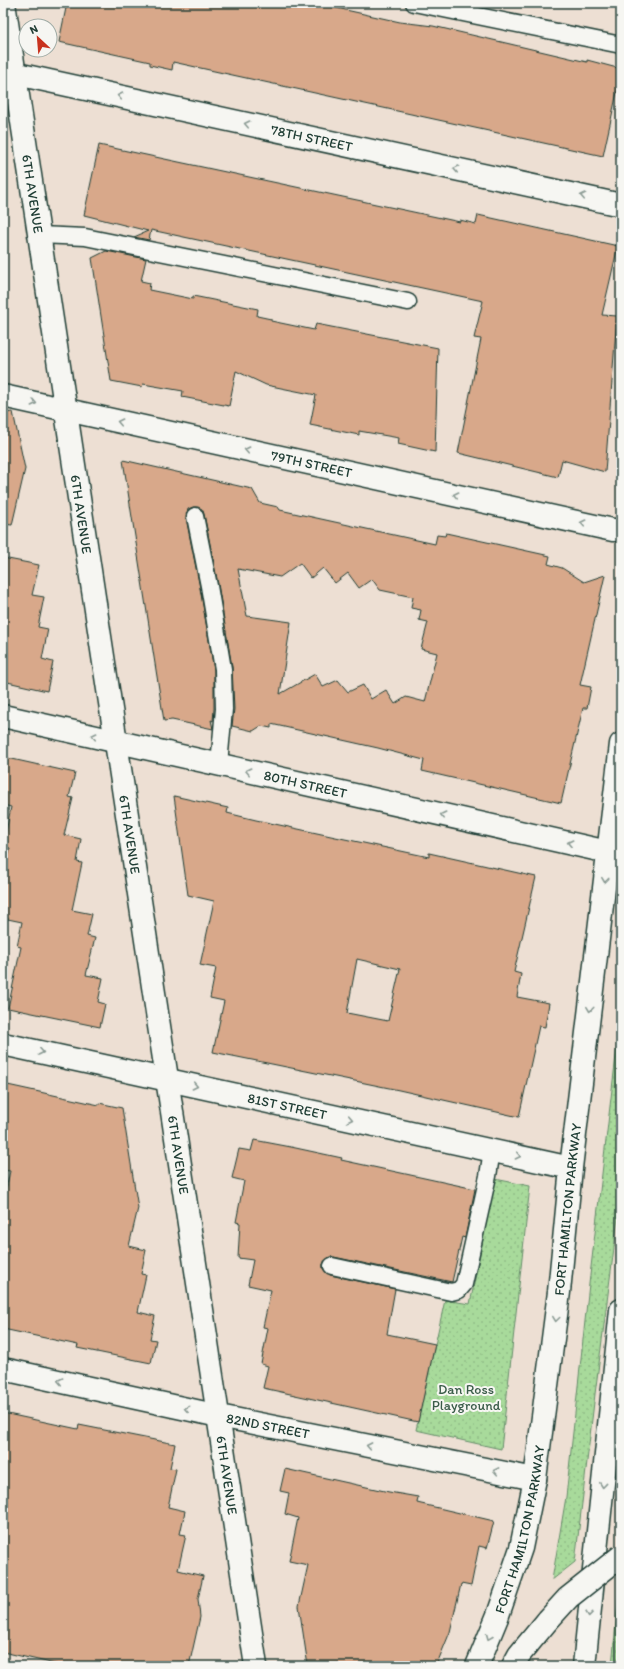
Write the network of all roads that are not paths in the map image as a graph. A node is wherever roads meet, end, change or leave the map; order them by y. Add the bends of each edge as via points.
1 (4, 3) edge
2 (414, 3) edge
3 (621, 45) edge
4 (9, 72) edge
5 (621, 205) edge
6 (39, 235) junction
7 (408, 302) dead end
8 (3, 396) edge
9 (65, 410) junction
10 (195, 516) dead end
11 (621, 530) edge
12 (3, 716) edge
13 (115, 741) junction
14 (621, 744) edge
15 (219, 764) junction
16 (608, 852) junction
17 (3, 1044) edge
18 (167, 1080) junction
19 (492, 1150) junction
20 (571, 1168) junction
21 (332, 1266) dead end
22 (621, 1310) edge
23 (3, 1369) edge
24 (621, 1382) edge
25 (219, 1416) junction
26 (608, 1446) junction
27 (535, 1479) junction
28 (621, 1556) edge
29 (256, 1666) edge
30 (477, 1666) edge
31 (513, 1666) edge
32 (584, 1666) edge

1 - 4 main road, 6TH AVENUE
2 - 3 lane
5 -> 4 main road, 78TH STREET
4 - 6 main road, 6TH AVENUE
6 - 7 lane via 85,237
6 - 9 main road, 6TH AVENUE
8 -> 9 main road, 79TH STREET
11 -> 9 main road, 79TH STREET
9 - 13 main road, 6TH AVENUE
10 - 15 lane via 223,669 224,709
13 -> 12 main road, 80TH STREET
13 - 15 main road, 80TH STREET
13 - 18 main road, 6TH AVENUE
14 - 16 main road, FORT HAMILTON PARKWAY
16 -> 15 main road, 80TH STREET
16 -> 20 main road, FORT HAMILTON PARKWAY
17 -> 18 main road, 81ST STREET
18 -> 19 main road, 81ST STREET
18 - 25 main road, 6TH AVENUE
19 -> 20 main road, 81ST STREET
19 - 21 lane via 464,1284 459,1290 451,1292
20 -> 27 main road, FORT HAMILTON PARKWAY via 559,1292
22 - 26 main road
25 -> 23 main road, 82ND STREET
24 - 26 main road
27 -> 25 main road, 82ND STREET
25 - 29 main road, 6TH AVENUE
26 -> 32 main road
27 -> 30 main road, FORT HAMILTON PARKWAY via 521,1548
28 - 31 main road, bridge via 568,1598 519,1655

